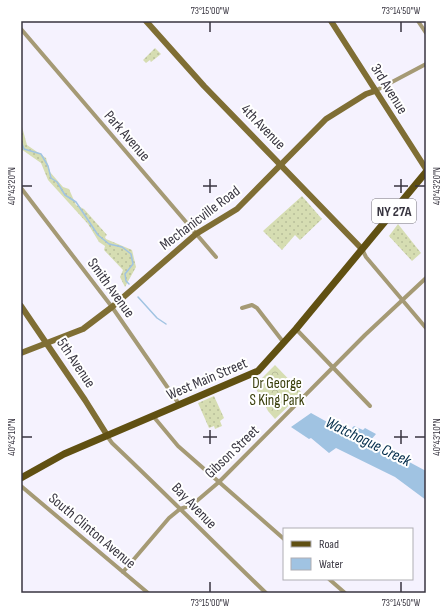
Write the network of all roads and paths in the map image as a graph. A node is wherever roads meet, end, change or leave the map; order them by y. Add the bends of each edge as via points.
1 (146, 21) edge
2 (331, 21) edge
3 (418, 21) edge
4 (21, 29) edge
5 (426, 33) edge
6 (426, 64) edge
7 (375, 91) junction
8 (282, 165) junction
9 (426, 169) edge
10 (426, 172) edge
11 (21, 188) edge
12 (196, 234) junction
13 (362, 249) junction
14 (216, 257) dead end
15 (426, 278) edge
16 (402, 299) junction
17 (21, 306) edge
18 (112, 307) junction
19 (242, 308) dead end
20 (426, 328) edge
21 (296, 329) junction
22 (284, 343) junction
23 (48, 344) junction
24 (21, 353) edge
25 (333, 367) junction
26 (179, 404) junction
27 (370, 406) dead end
28 (153, 416) junction
29 (107, 435) junction
30 (21, 478) edge
31 (219, 482) junction
32 (21, 486) edge
33 (180, 509) junction
34 (283, 538) edge
35 (124, 572) junction
36 (330, 580) edge
37 (148, 593) edge
38 (266, 593) edge
39 (345, 593) edge

1 - 8 street, 4th Avenue via 204,86
2 - 7 street, 3rd Avenue
3 - 5 street
4 - 12 street, Park Avenue
6 - 7 street, Mechanicville Road
7 - 8 street, Mechanicville Road via 326,119
7 - 9 street, 3rd Avenue
8 - 12 street, Mechanicville Road via 237,210
8 - 13 street, 4th Avenue
10 - 13 main road, NY 27A
11 - 18 street, Smith Avenue
12 - 14 street, Park Avenue
12 - 18 street, Mechanicville Road
13 - 16 street
13 - 21 main road, West Main Street / NY 27A
15 - 16 street, Gibson Street
16 - 20 street
16 - 25 street, Gibson Street
17 - 23 street, 5th Avenue
18 - 23 street, Mechanicville Road via 83,329
18 - 26 street, Smith Avenue
19 - 22 street via 252,305 257,308
21 - 22 main road, West Main Street / NY 27A
21 - 25 street
22 - 26 main road, West Main Street / NY 27A via 258,371
23 - 24 street, Mechanicville Road
23 - 29 street, 5th Avenue
25 - 27 street
25 - 31 street, Gibson Street
26 - 28 main road, West Main Street / NY 27A
28 - 29 main road, West Main Street / NY 27A
28 - 31 street via 178,446
29 - 30 main road, West Main Street / NY 27A via 64,454
29 - 33 street, Bay Avenue via 112,443
31 - 33 street, Gibson Street via 192,505
31 - 34 street
32 - 35 street, South Clinton Avenue
33 - 35 street, Gibson Street via 169,518
33 - 38 street, Bay Avenue
35 - 37 street, South Clinton Avenue
36 - 39 street

